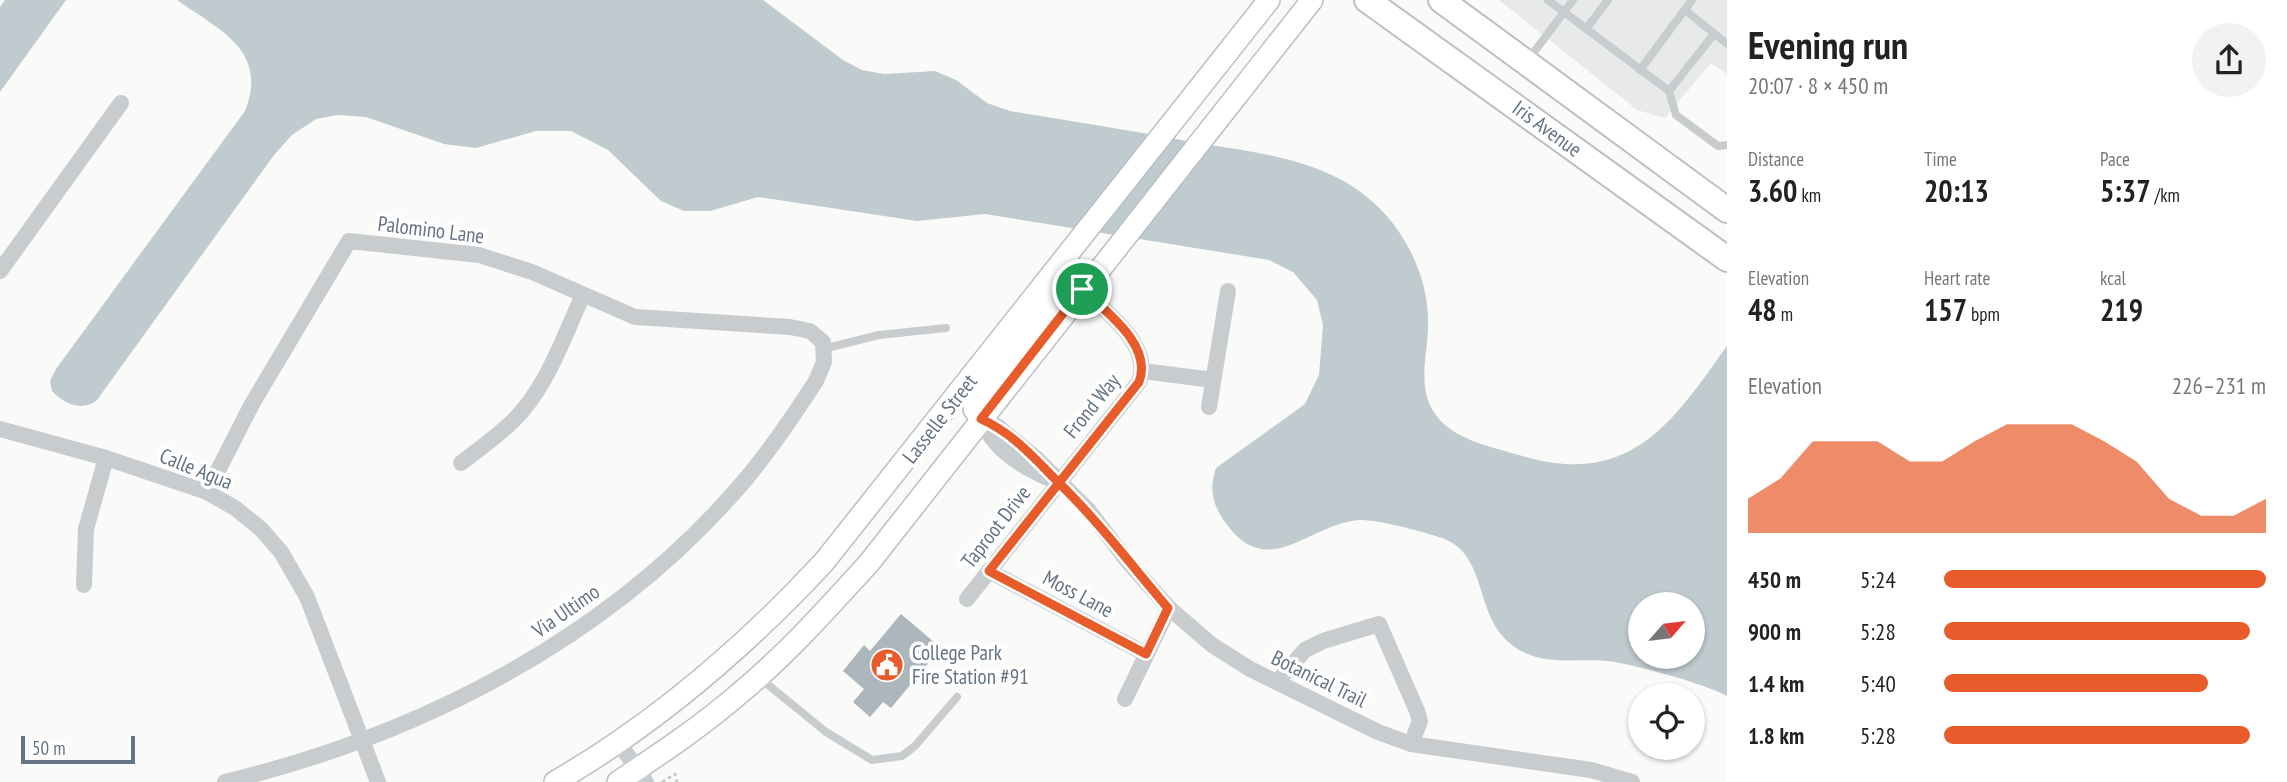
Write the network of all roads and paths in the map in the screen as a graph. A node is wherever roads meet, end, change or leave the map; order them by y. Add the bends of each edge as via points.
1 (1269, 0) edge
2 (1312, 0) edge
3 (1367, 0) edge
4 (1441, 0) edge
5 (1548, 0) edge
6 (1573, 0) edge
7 (1608, 0) edge
8 (1692, 0) edge
9 (1685, 10) junction
10 (1563, 12) junction
11 (1586, 29) junction
12 (1714, 34) junction
13 (1727, 44) edge
14 (1526, 62) junction
15 (1640, 70) junction
16 (1669, 91) junction
17 (121, 103) dead end
18 (1727, 145) edge
19 (1727, 210) edge
20 (1723, 248) edge
21 (1069, 254) junction
22 (0, 271) edge
23 (1082, 289) junction
24 (1228, 290) dead end
25 (583, 295) junction
26 (946, 328) dead end
27 (823, 345) junction
28 (1143, 371) junction
29 (1213, 380) junction
30 (1209, 407) dead end
31 (981, 419) junction
32 (0, 429) edge
33 (106, 458) junction
34 (461, 463) dead end
35 (1058, 482) junction
36 (207, 492) junction
37 (989, 571) junction
38 (84, 585) dead end
39 (967, 599) dead end
40 (1168, 608) junction
41 (1146, 654) junction
42 (759, 677) junction
43 (1277, 682) junction
44 (957, 697) dead end
45 (1125, 699) dead end
46 (362, 742) junction
47 (620, 743) junction
48 (1412, 744) junction
49 (642, 776) edge
50 (1607, 778) edge
51 (225, 782) edge
52 (378, 782) edge
53 (555, 782) edge
54 (618, 782) edge
55 (662, 782) edge
56 (677, 782) edge
57 (1632, 782) edge

1 - 21 main road, Lasselle Street
2 - 23 main road, Lasselle Street
3 - 20 main road, Iris Avenue
4 - 14 main road, Iris Avenue
5 - 10 lane
6 - 10 lane
7 - 11 lane
8 - 9 lane
9 - 12 lane
9 - 15 lane
10 - 11 lane
10 - 14 lane
11 - 15 lane
12 - 13 lane
12 - 16 lane
14 - 19 main road, Iris Avenue
15 - 16 lane
16 - 18 lane via 1676,115 1718,146
17 - 22 street
21 - 31 main road via 1059,291 975,398 974,409
21 - 47 main road, Lasselle Street via 824,562 747,641
23 - 28 street, Frond Way via 1124,330
23 - 31 main road, Lasselle Street
24 - 29 street
25 - 27 street, Palomino Lane via 635,317 810,331
25 - 34 street via 531,400 513,421
25 - 36 street, Palomino Lane via 479,255 349,242 251,404
26 - 27 lane
27 - 46 street, Via Ultimo via 824,362 816,381 775,442 710,517 643,580 511,673
28 - 29 street
28 - 35 street, Frond Way via 1139,382
29 - 30 street
31 - 35 street, Botanical Trail via 1037,458
31 - 42 main road, Lasselle Street via 869,563
32 - 33 street, Calle Agua
33 - 36 street, Calle Agua
33 - 38 street via 86,529
35 - 37 street, Taproot Drive
35 - 40 street, Botanical Trail via 1089,511
36 - 46 street, Calle Agua via 261,529 295,573
37 - 39 street, Taproot Drive
37 - 41 street, Moss Lane
40 - 41 street
40 - 43 street, Botanical Trail via 1233,659
41 - 45 street
42 - 44 lane via 826,732 872,760 902,756
42 - 49 main road, Lasselle Street
43 - 48 street, Botanical Trail
43 - 48 street via 1305,650 1380,624 1420,721
46 - 51 street, Via Ultimo
46 - 52 street, Calle Agua
47 - 49 street
47 - 53 main road, Lasselle Street
48 - 50 street, Botanical Trail
49 - 54 main road, Lasselle Street
50 - 57 street, Botanical Trail
55 - 56 path via 676,774

